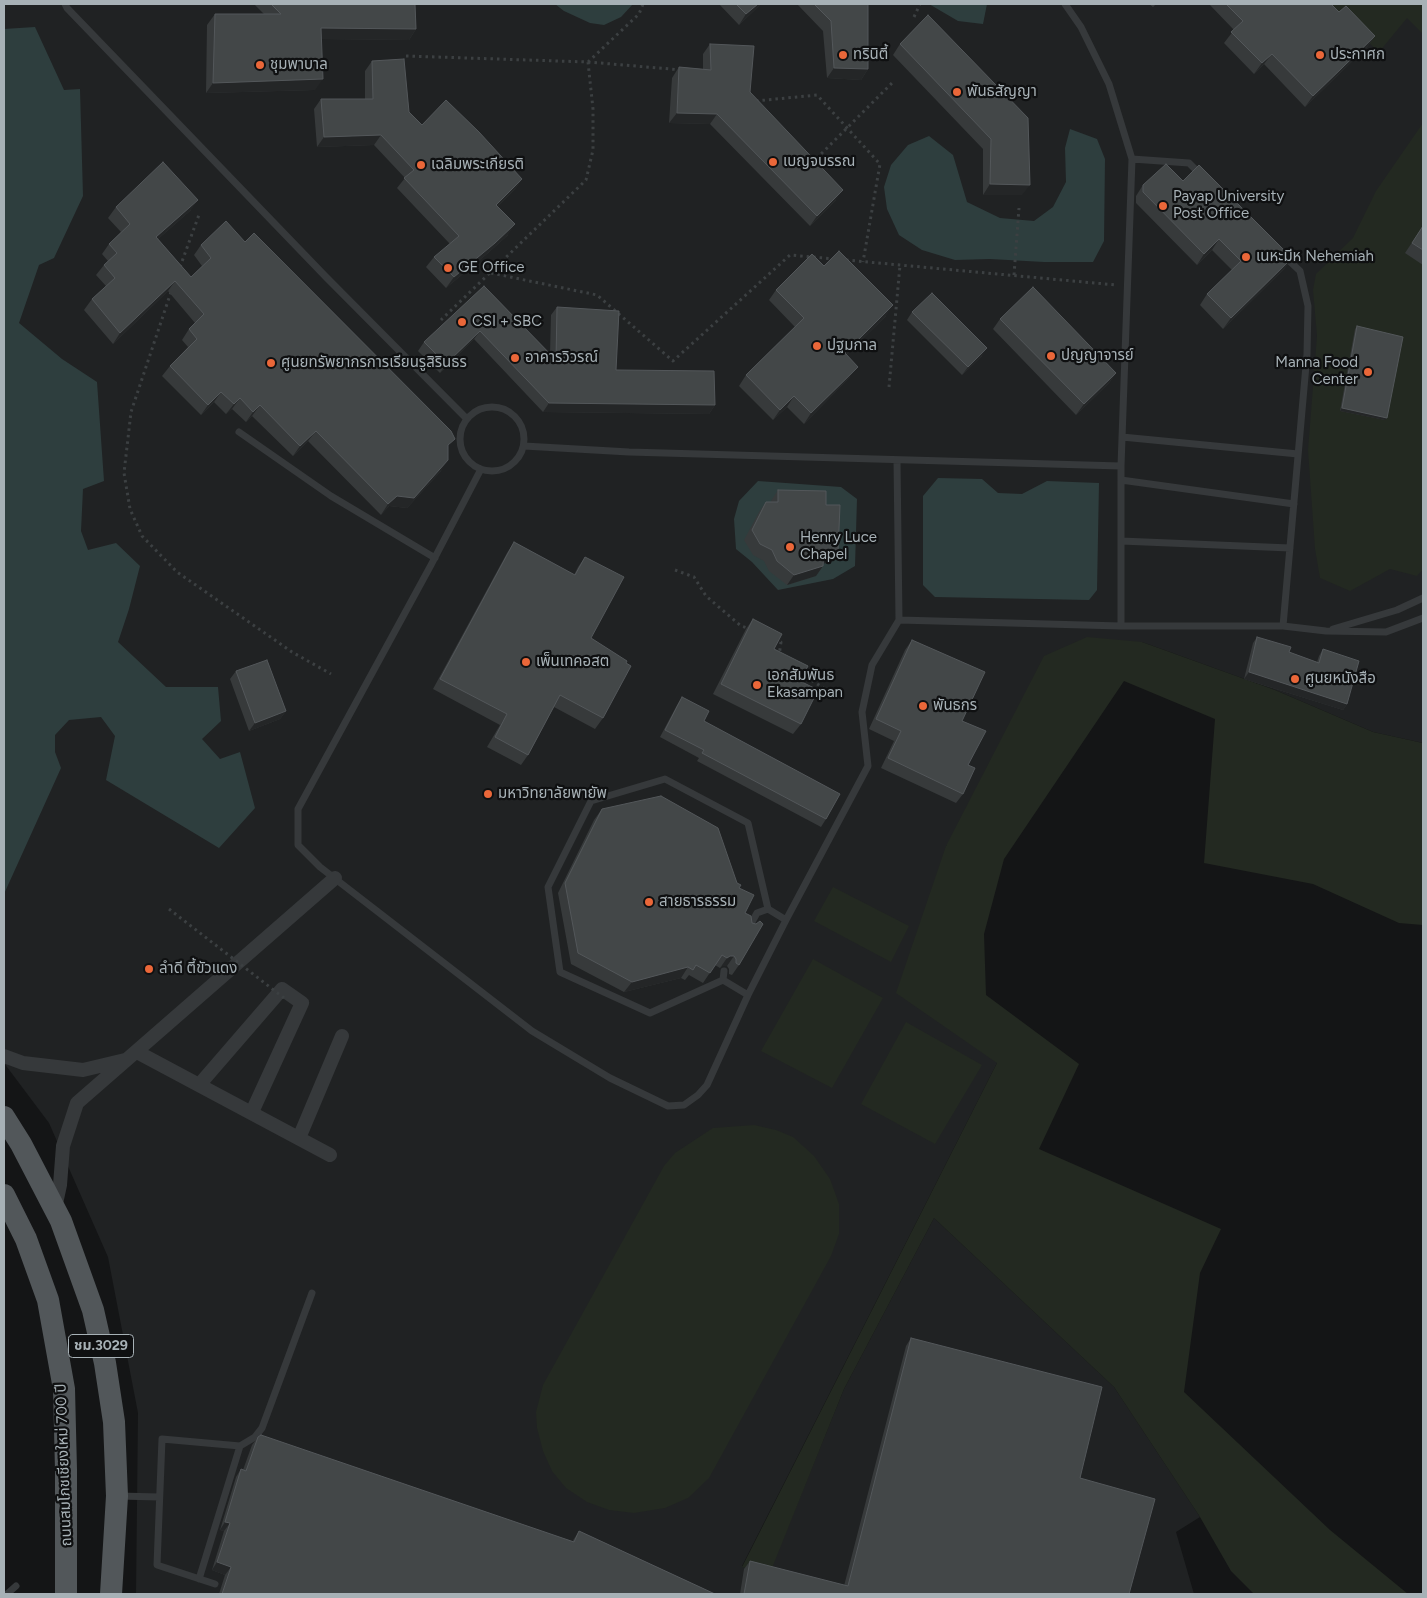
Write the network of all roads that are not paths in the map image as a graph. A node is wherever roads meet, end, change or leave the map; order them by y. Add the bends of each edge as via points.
1 (65, 4) edge
2 (1065, 4) edge
3 (1132, 160) junction
4 (1210, 183) edge
5 (1279, 250) edge
6 (466, 418) junction
7 (239, 432) dead end
8 (1122, 437) junction
9 (524, 446) junction
10 (1298, 454) junction
11 (898, 460) junction
12 (1121, 466) junction
13 (481, 469) junction
14 (1121, 480) junction
15 (1294, 504) junction
16 (1121, 541) junction
17 (1290, 548) junction
18 (435, 558) junction
19 (1423, 598) edge
20 (1423, 618) edge
21 (899, 620) junction
22 (1121, 626) junction
23 (1283, 626) junction
24 (1326, 631) junction
25 (335, 878) junction
26 (768, 909) junction
27 (786, 920) junction
28 (748, 929) edge
29 (724, 971) edge
30 (723, 980) junction
31 (748, 995) junction
32 (342, 1036) dead end
33 (4, 1056) edge
34 (132, 1056) junction
35 (199, 1085) junction
36 (252, 1112) junction
37 (4, 1117) edge
38 (299, 1138) junction
39 (330, 1155) dead end
40 (4, 1195) edge
41 (55, 1208) junction
42 (312, 1293) dead end
43 (240, 1446) junction
44 (117, 1496) junction
45 (159, 1497) junction
46 (200, 1579) junction
47 (216, 1584) dead end
48 (16, 1586) dead end
49 (7, 1594) edge
50 (66, 1594) edge
51 (111, 1594) edge

1 - 6 lane
2 - 3 lane via 1081,27 1109,84
3 - 4 lane via 1189,163
3 - 8 lane
5 - 10 lane via 1300,270 1308,306
6 - 9 lane via 484,407 506,409 521,424
6 - 13 lane via 460,432 461,447 468,461
7 - 18 lane via 331,496
8 - 10 lane
8 - 12 lane
9 - 11 lane
9 - 13 lane via 508,467 494,471
10 - 15 lane
11 - 12 lane
11 - 21 lane
12 - 14 lane
13 - 18 lane
14 - 15 lane
14 - 16 lane
15 - 17 lane
16 - 17 lane
16 - 22 lane
17 - 23 lane
18 - 25 lane via 298,809 298,845
19 - 24 lane via 1396,610
20 - 24 lane via 1386,632
21 - 22 lane
21 - 27 lane via 872,665 862,712 868,766
22 - 23 lane
23 - 24 lane
25 - 31 lane via 532,1031 610,1078 668,1106 684,1105 707,1085
25 - 34 street
26 - 27 lane
26 - 28 lane via 757,913
26 - 30 lane via 748,823 665,779 592,801 548,887 560,972 650,1013
27 - 31 lane
29 - 30 lane
30 - 31 lane
32 - 38 street
33 - 34 street via 23,1063 83,1070
34 - 35 street
34 - 41 street via 77,1103 63,1146
35 - 36 street
35 - 36 street via 282,989 302,1003
36 - 38 street
37 - 41 main road, ชม.3029
38 - 39 street
40 - 50 main road, ถนนสมโภชเชียงใหม่ 700 ปี / ชม.3029 via 26,1239 48,1300 64,1389
41 - 44 main road, ชม.3029 via 93,1310 105,1363 114,1422
42 - 43 lane via 262,1428 255,1437
43 - 45 lane via 162,1439
43 - 46 lane
44 - 45 lane
44 - 51 main road, ชม.3029
45 - 46 lane via 157,1565
46 - 47 lane
48 - 49 lane

